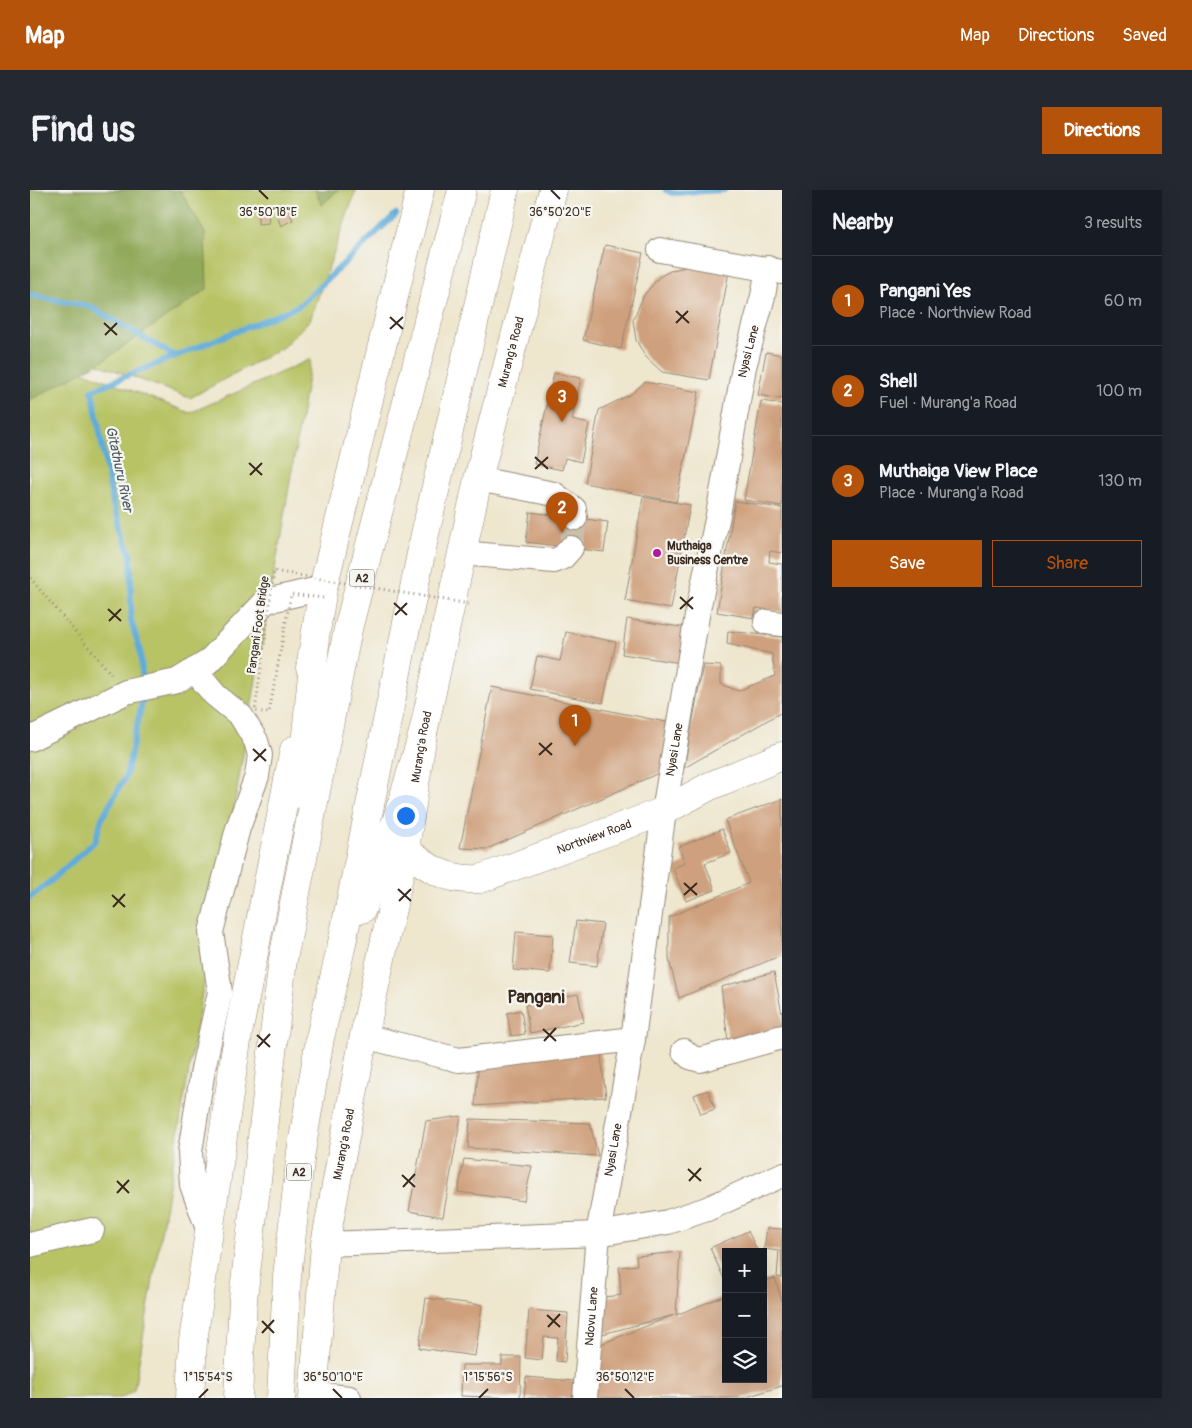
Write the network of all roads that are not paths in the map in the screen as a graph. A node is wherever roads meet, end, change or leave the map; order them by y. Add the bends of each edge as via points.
1 (420, 190) edge
2 (462, 190) edge
3 (505, 190) edge
4 (552, 190) edge
5 (660, 250) dead end
6 (775, 270) edge
7 (478, 479) junction
8 (575, 518) tunnel mouth
9 (571, 548) dead end
10 (461, 552) junction
11 (323, 593) junction
12 (315, 645) junction
13 (185, 675) junction
14 (423, 734) junction
15 (30, 739) edge
16 (782, 756) edge
17 (664, 811) junction
18 (405, 849) junction
19 (341, 948) junction
20 (283, 959) junction
21 (364, 1036) junction
22 (782, 1037) edge
23 (633, 1039) junction
24 (684, 1051) dead end
25 (782, 1175) edge
26 (208, 1228) junction
27 (92, 1230) dead end
28 (598, 1234) junction
29 (325, 1244) junction
30 (30, 1245) edge
31 (313, 1396) edge
32 (190, 1398) edge
33 (238, 1398) edge
34 (281, 1398) edge
35 (349, 1398) edge
36 (585, 1398) edge

1 - 11 main road
2 - 20 main road, A2 via 348,629
3 - 19 main road, A2 via 425,534
4 - 7 main road, Murang'a Road
5 - 6 street
6 - 17 street, Nyasi Lane via 763,296 744,367
7 - 8 street via 554,494 574,509
7 - 10 main road, Murang'a Road
9 - 10 street via 554,561
10 - 14 main road, Murang'a Road
11 - 12 main road
11 - 13 street via 266,601 208,662
12 - 20 main road
12 - 26 main road via 238,1034
13 - 15 street via 126,692
13 - 26 street via 241,716 256,740 260,755 257,776 238,828 211,932 220,992 203,1069 190,1152 192,1185
14 - 18 main road, Murang'a Road
14 - 19 main road via 397,819 364,904
16 - 17 main road, Northview Road via 710,786
17 - 18 main road, Northview Road via 480,879 460,880 444,874 420,862
17 - 23 street, Nyasi Lane
18 - 21 main road, Murang'a Road
19 - 34 main road, A2 via 320,1038 301,1152 287,1277
20 - 33 main road, A2 via 243,1299
21 - 23 street via 459,1060
21 - 29 main road, Murang'a Road
22 - 24 street via 700,1060
23 - 28 street, Nyasi Lane
25 - 28 street via 708,1209 668,1222
26 - 32 main road via 193,1341
27 - 30 street
28 - 29 street
28 - 36 street, Ndovu Lane
29 - 31 main road, Murang'a Road
31 - 35 street

